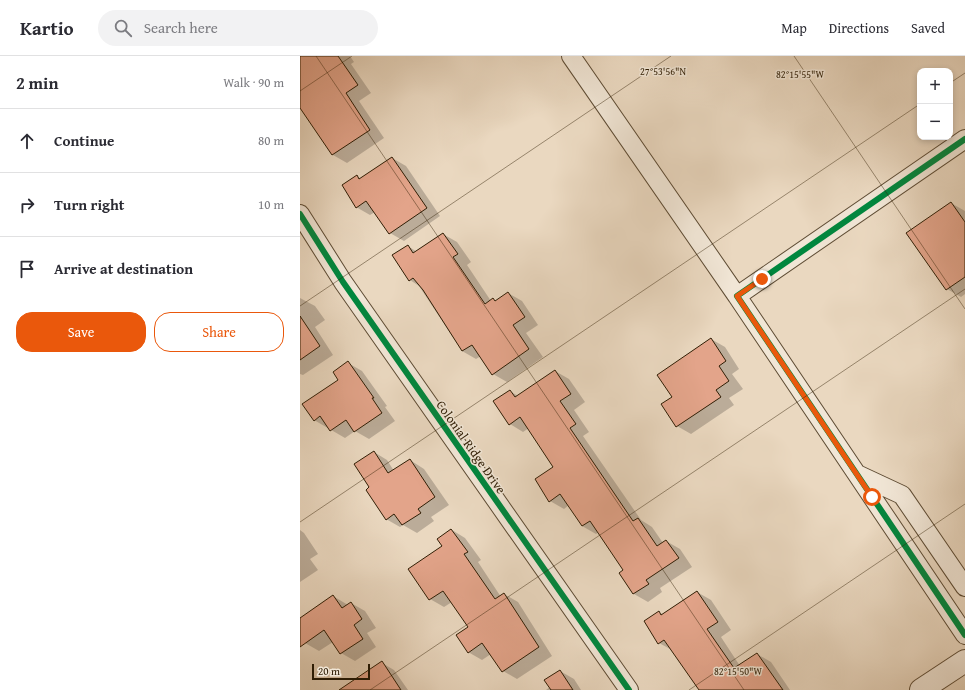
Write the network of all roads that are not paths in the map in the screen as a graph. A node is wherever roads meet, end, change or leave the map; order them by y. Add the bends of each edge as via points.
1 (571, 56) edge
2 (965, 139) edge
3 (300, 214) edge
4 (737, 296) junction
5 (856, 473) junction
6 (926, 530) junction
7 (905, 545) junction
8 (965, 587) edge
9 (965, 635) edge
10 (965, 661) edge
11 (629, 690) edge
12 (921, 690) edge

1 - 4 street
2 - 4 street
3 - 11 street, Colonial Ridge Drive via 348,288
4 - 5 street
5 - 6 street via 902,495
5 - 7 street
6 - 7 street
6 - 8 street
7 - 9 street
10 - 12 street

